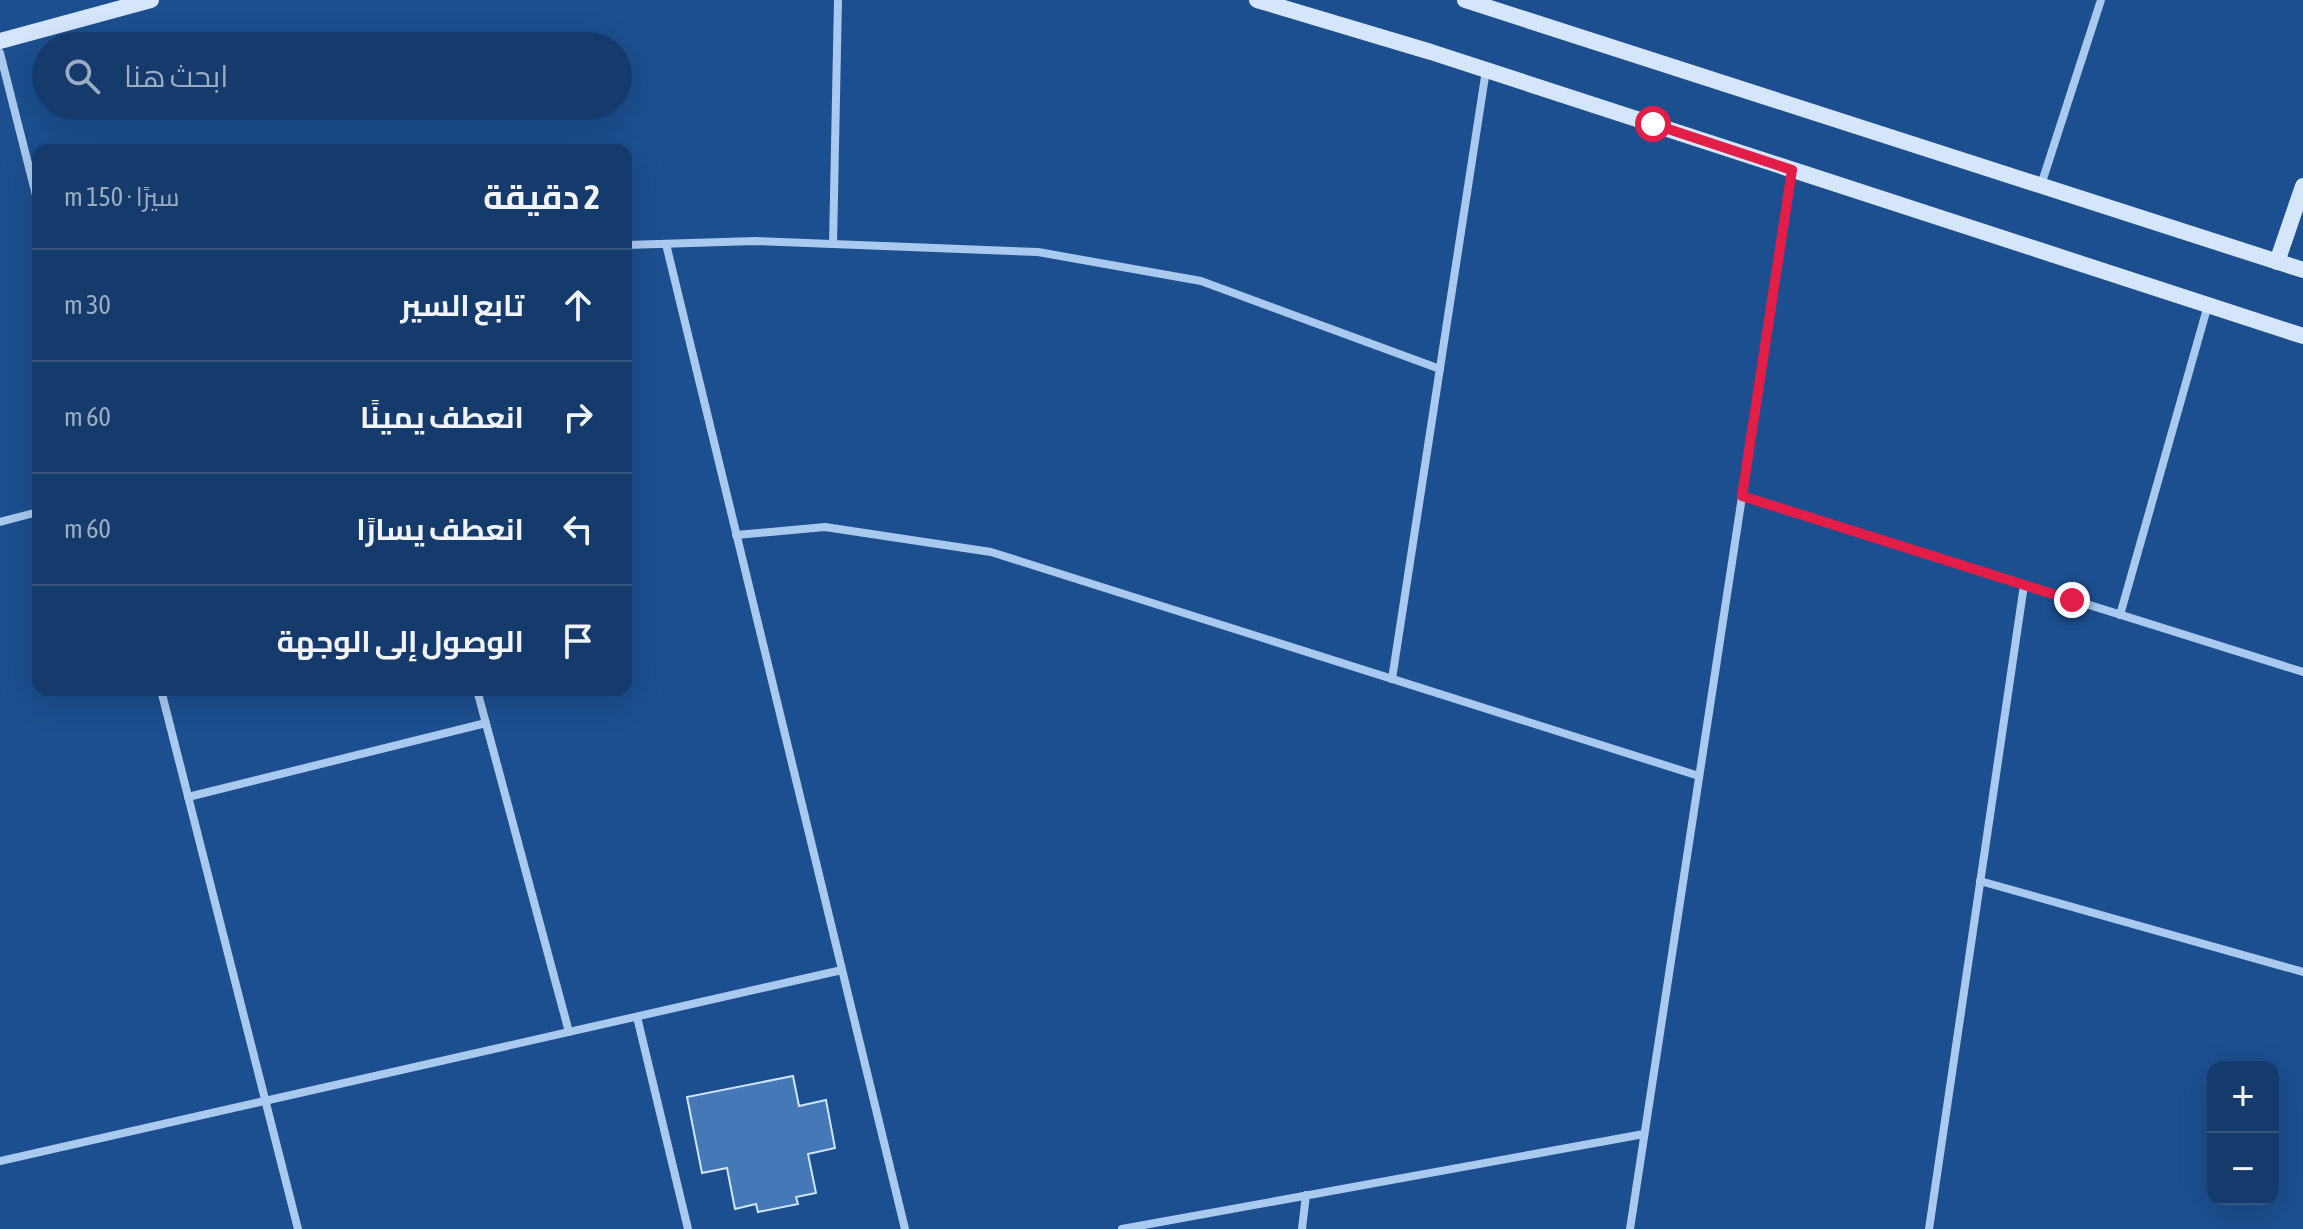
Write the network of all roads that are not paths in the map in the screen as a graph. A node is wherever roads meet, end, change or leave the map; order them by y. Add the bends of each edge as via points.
1 (151, 0) edge
2 (838, 0) edge
3 (1257, 0) edge
4 (1465, 0) edge
5 (2101, 0) edge
6 (32, 32) edge
7 (33, 32) edge
8 (0, 41) edge
9 (0, 53) edge
10 (1486, 70) junction
11 (1792, 170) junction
12 (32, 179) edge
13 (2041, 185) junction
14 (2303, 186) edge
15 (666, 244) junction
16 (833, 244) junction
17 (632, 245) edge
18 (2277, 262) junction
19 (2303, 270) edge
20 (2208, 305) junction
21 (2303, 336) edge
22 (1440, 369) junction
23 (1742, 496) junction
24 (32, 514) edge
25 (0, 522) edge
26 (736, 535) junction
27 (2024, 585) junction
28 (2120, 615) junction
29 (2303, 672) edge
30 (1392, 679) junction
31 (163, 696) edge
32 (479, 696) edge
33 (486, 723) junction
34 (1699, 776) junction
35 (188, 797) junction
36 (1980, 881) junction
37 (842, 970) junction
38 (2303, 972) edge
39 (637, 1017) junction
40 (569, 1032) junction
41 (265, 1101) junction
42 (1644, 1134) junction
43 (0, 1161) edge
44 (1306, 1195) junction
45 (298, 1229) edge
46 (688, 1229) edge
47 (905, 1229) edge
48 (1122, 1229) edge
49 (1302, 1229) edge
50 (1630, 1229) edge
51 (1929, 1229) edge

1 - 7 street
2 - 16 street
3 - 10 street
4 - 13 street
5 - 13 street
6 - 8 street
9 - 12 street
10 - 11 street
10 - 22 street
11 - 20 street
11 - 23 street
13 - 18 street
14 - 18 street
15 - 16 street
15 - 17 street
15 - 26 street
16 - 22 street via 1038,252 1201,281
18 - 19 street
20 - 21 street
20 - 28 street
22 - 30 street
23 - 27 street
23 - 34 street
24 - 25 street
26 - 30 street via 825,527 991,552
26 - 37 street
27 - 28 street
27 - 36 street
28 - 29 street
30 - 34 street
31 - 35 street
32 - 33 street
33 - 35 street
33 - 40 street
34 - 42 street
35 - 41 street
36 - 38 street
36 - 51 street
37 - 39 street
37 - 47 street
39 - 40 street
39 - 46 street
40 - 41 street
41 - 43 street
41 - 45 street
42 - 44 street
42 - 50 street
44 - 48 street
44 - 49 street

